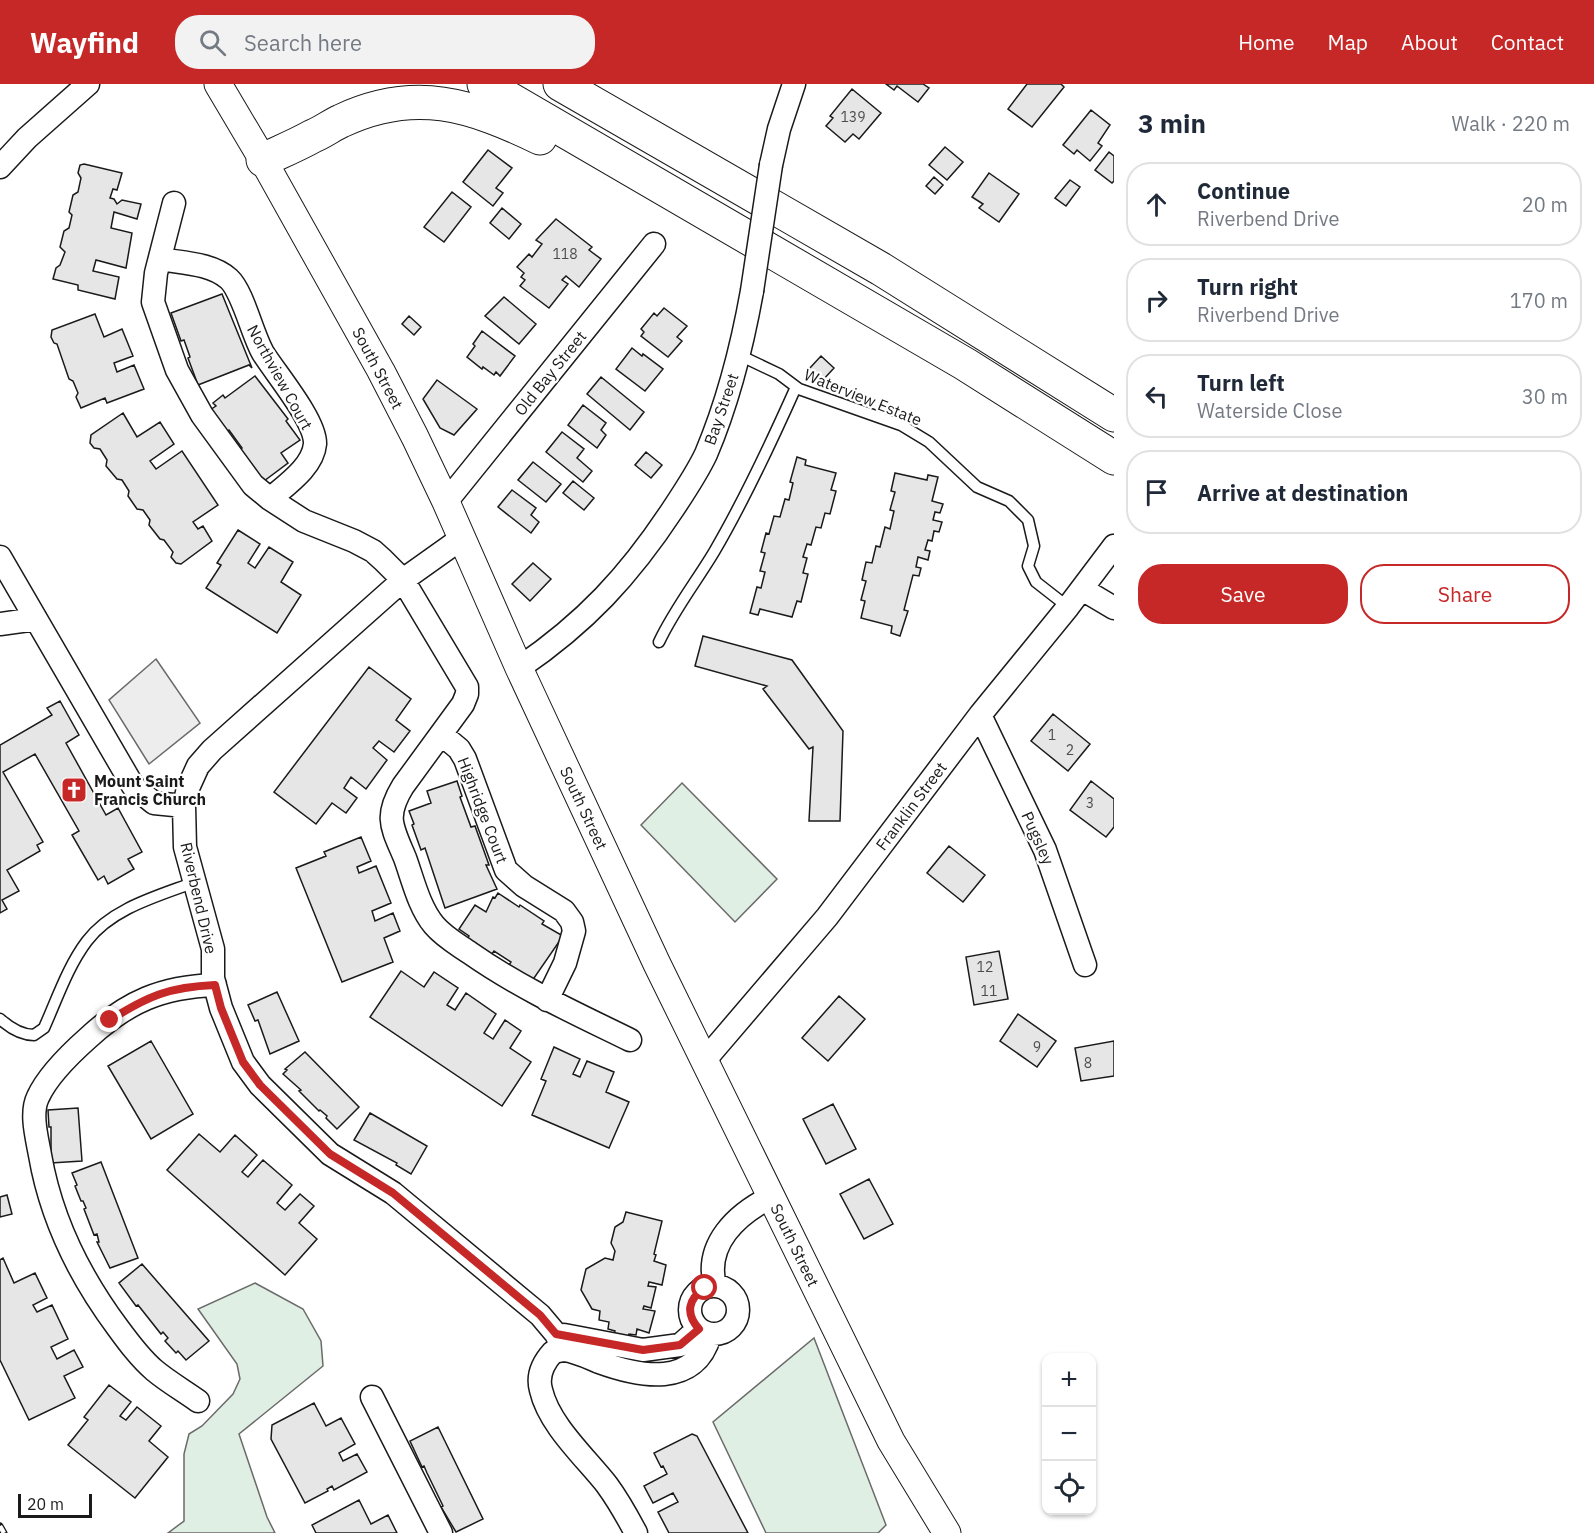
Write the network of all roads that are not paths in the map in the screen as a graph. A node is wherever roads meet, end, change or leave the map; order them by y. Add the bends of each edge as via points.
1 (88, 84) edge
2 (218, 84) edge
3 (484, 84) edge
4 (560, 84) edge
5 (794, 84) edge
6 (263, 160) junction
7 (0, 167) edge
8 (662, 186) junction
9 (174, 202) dead end
10 (654, 244) dead end
11 (160, 259) junction
12 (739, 355) junction
13 (796, 387) junction
14 (1114, 414) edge
15 (1114, 458) edge
16 (270, 499) junction
17 (446, 502) junction
18 (462, 538) junction
19 (1114, 546) edge
20 (0, 557) edge
21 (403, 580) junction
22 (1075, 598) junction
23 (1114, 608) edge
24 (36, 619) junction
25 (0, 624) edge
26 (659, 642) dead end
27 (519, 669) junction
28 (980, 715) junction
29 (441, 734) junction
30 (184, 806) junction
31 (195, 882) junction
32 (1085, 964) dead end
33 (215, 985) junction
34 (547, 1000) junction
35 (0, 1019) edge
36 (630, 1040) dead end
37 (704, 1061) junction
38 (771, 1197) junction
39 (715, 1286) junction
40 (704, 1332) junction
41 (560, 1342) junction
42 (372, 1397) dead end
43 (198, 1401) dead end
44 (441, 1533) edge
45 (636, 1533) edge
46 (947, 1533) edge

1 - 7 street
2 - 6 street, South Street
3 - 8 highway
4 - 14 highway via 881,269
5 - 12 street, Bay Street, bridge via 778,129
6 - 8 highway via 356,114 396,105 430,103 484,113 594,164
6 - 17 street, South Street via 381,371
8 - 15 highway via 955,358
9 - 11 street
10 - 17 street, Old Bay Street
11 - 16 street via 153,302 177,370 202,415 240,469
11 - 16 street, Northview Court via 216,270 231,281 258,344 309,423 315,442 311,456 302,470
12 - 13 lane, Waterview Estate via 779,374
12 - 27 street, Bay Street via 705,456 662,526 607,596 574,628
13 - 22 lane, Waterview Estate via 901,425 929,442 977,487 1009,501 1028,520 1034,546 1028,566 1036,582
13 - 26 lane via 719,543
16 - 21 street via 303,521 373,551
17 - 18 street, South Street
18 - 21 street, Riverbend Drive
18 - 27 street, South Street
19 - 22 street, Franklin Street
20 - 24 street
21 - 29 street via 467,687 464,704
21 - 30 street, Riverbend Drive via 212,750 191,778
22 - 23 street
22 - 28 street, Franklin Street
24 - 25 street
24 - 30 street via 133,786 154,802
27 - 37 street, South Street
28 - 32 street, Pugsley via 1045,850
28 - 37 street, Franklin Street via 827,917
29 - 34 street, Highridge Court via 465,759 506,870 564,911 572,922 574,932 565,963
29 - 34 street via 394,800 391,813 393,828 424,908 445,936
30 - 31 street, Riverbend Drive via 185,847
31 - 33 street, Riverbend Drive via 213,949
31 - 35 lane via 143,902 98,928 74,962 44,1028 26,1035
33 - 41 street, Riverbend Drive via 243,1062 260,1085 330,1154 393,1193 540,1315
33 - 43 street via 162,992 129,1007 89,1037 62,1065 35,1106 38,1146 48,1190 57,1221 80,1270 132,1347 153,1369
34 - 36 street
37 - 38 street, South Street
38 - 39 street via 739,1217 725,1234 713,1260
38 - 46 street, South Street via 891,1441
39 - 40 street via 697,1293 691,1302 692,1321
39 - 40 street via 732,1293 739,1310 736,1321 723,1333
40 - 41 street via 680,1345 643,1350
41 - 45 street via 542,1368 540,1388 545,1404 608,1487
42 - 44 street

